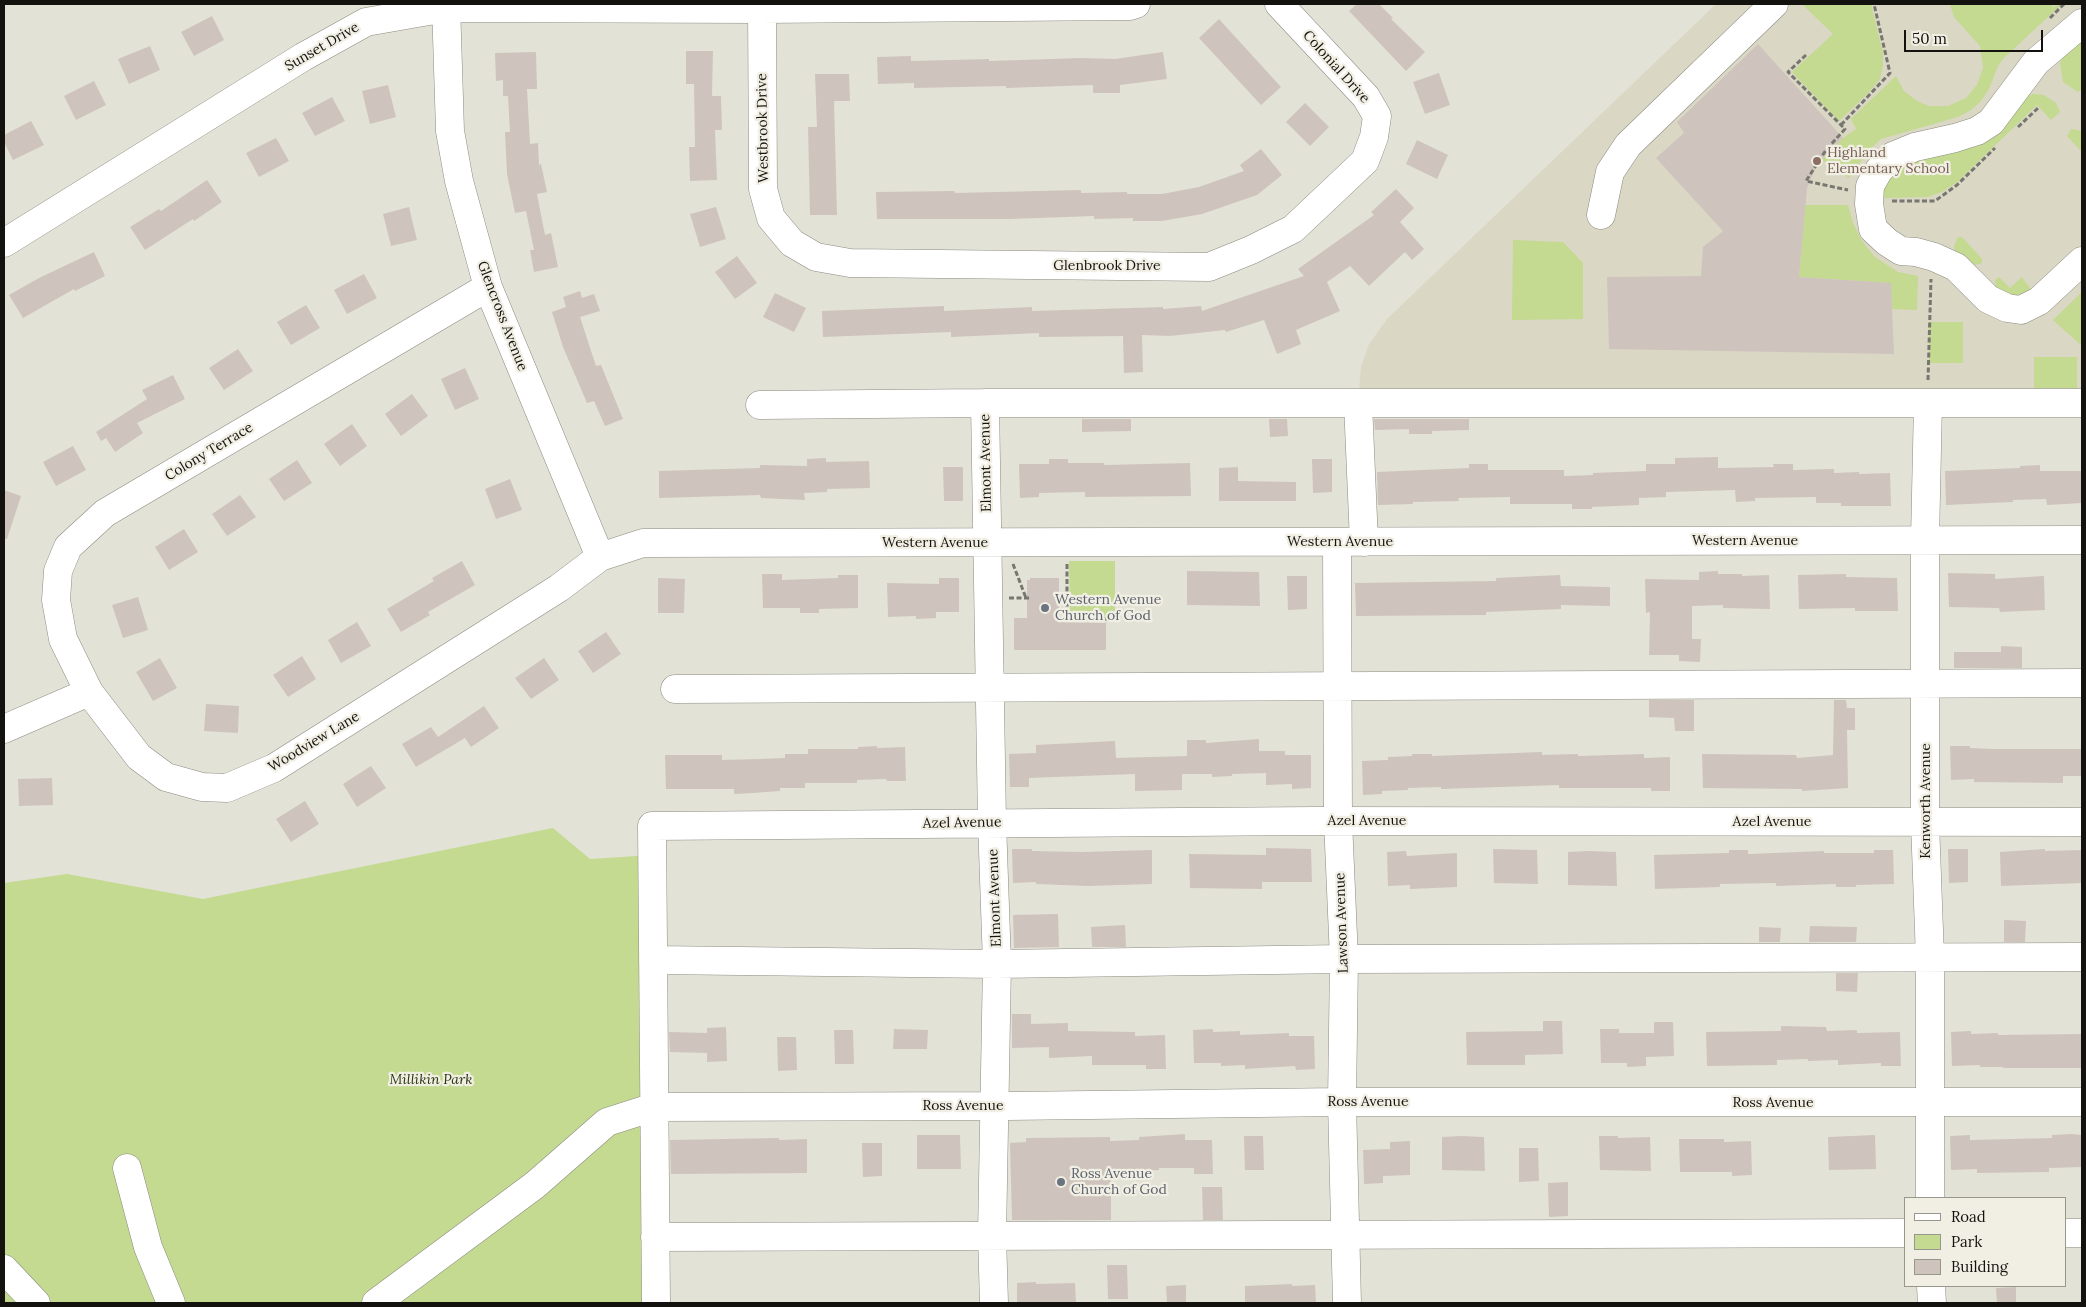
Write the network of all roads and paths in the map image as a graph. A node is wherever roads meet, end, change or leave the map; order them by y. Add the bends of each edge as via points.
1 (1136, 4) edge
2 (1279, 4) edge
3 (1774, 4) edge
4 (1874, 4) edge
5 (2064, 4) edge
6 (446, 6) edge
7 (762, 6) edge
8 (2045, 23) dead end
9 (2082, 23) edge
10 (1806, 55) dead end
11 (2038, 108) dead end
12 (1841, 125) junction
13 (2011, 133) dead end
14 (1374, 137) joint
15 (1997, 146) dead end
16 (1869, 201) junction
17 (1601, 215) dead end
18 (4, 243) edge
19 (792, 243) joint
20 (1934, 257) junction
21 (2082, 261) edge
22 (488, 287) junction
23 (985, 403) junction
24 (1358, 403) junction
25 (1928, 403) junction
26 (2082, 403) edge
27 (760, 405) dead end
28 (1925, 540) junction
29 (2082, 540) edge
30 (1350, 542) junction
31 (988, 543) junction
32 (600, 558) junction
33 (1014, 566) dead end
34 (1067, 566) dead end
35 (1059, 596) dead end
36 (1067, 596) junction
37 (1002, 598) dead end
38 (1026, 598) junction
39 (1031, 598) dead end
40 (1115, 619) dead end
41 (2082, 683) edge
42 (1927, 684) junction
43 (1338, 685) junction
44 (675, 689) dead end
45 (990, 689) junction
46 (89, 692) junction
47 (4, 729) edge
48 (1338, 821) junction
49 (992, 822) junction
50 (1925, 822) junction
51 (2082, 822) edge
52 (2082, 957) edge
53 (1930, 958) junction
54 (1344, 959) junction
55 (653, 960) junction
56 (997, 964) junction
57 (1342, 1102) junction
58 (2082, 1102) edge
59 (1929, 1103) junction
60 (996, 1106) junction
61 (654, 1107) junction
62 (127, 1168) dead end
63 (1930, 1197) edge
64 (1904, 1233) edge
65 (2066, 1233) edge
66 (2082, 1233) edge
67 (992, 1236) junction
68 (1346, 1236) junction
69 (655, 1237) junction
70 (4, 1269) edge
71 (1931, 1287) edge
72 (36, 1303) edge
73 (171, 1303) edge
74 (376, 1303) edge
75 (656, 1303) edge
76 (994, 1303) edge
77 (1347, 1303) edge
78 (1932, 1303) edge

1 - 7 street, Sunset Drive
2 - 14 street, Colonial Drive via 1366,97 1377,116
3 - 17 street via 1628,145 1610,172
4 - 12 path via 1890,73
5 - 8 path
6 - 7 street, Sunset Drive
6 - 18 street, Sunset Drive via 366,22 303,57
6 - 22 street, Glencross Avenue via 450,131 459,181
7 - 19 street, Westbrook Drive via 763,189 771,218
9 - 16 street via 2036,62 1991,122 1978,131 1915,146 1893,156 1879,170 1870,186
10 - 12 path via 1788,72
11 - 13 path
12 - 16 path via 1846,129 1826,150 1806,180 1853,192 1852,202
14 - 19 street, Glenbrook Drive via 1365,161 1293,230 1209,267 850,264 816,257
15 - 16 path via 1957,185 1935,201
16 - 20 street via 1873,229 1887,242 1901,251
20 - 21 street via 1956,267 1988,299 2006,308 2021,310 2039,301
20 - 25 path
22 - 32 street, Glencross Avenue
22 - 46 street, Colony Terrace via 105,513 68,547 58,571 56,600 64,638
23 - 24 street
23 - 27 street
23 - 31 street, Elmont Avenue
24 - 25 street
24 - 30 street, Lawson Avenue
25 - 26 street
25 - 28 street, Kenworth Avenue
28 - 29 street, Western Avenue
28 - 30 street, Western Avenue
28 - 42 street, Kenworth Avenue
30 - 31 street, Western Avenue
30 - 43 street, Lawson Avenue
31 - 32 street, Western Avenue via 643,543
31 - 45 street, Elmont Avenue
32 - 46 street, Woodview Lane via 559,588 274,768 227,788 202,787 166,776 139,757
33 - 38 path
34 - 36 path
35 - 36 path
36 - 40 path via 1067,619
37 - 38 path
38 - 39 path
41 - 42 street
42 - 43 street
42 - 50 street, Kenworth Avenue
43 - 45 street
43 - 48 street, Lawson Avenue
44 - 45 street
45 - 49 street, Elmont Avenue
46 - 47 street
48 - 49 street, Azel Avenue
48 - 50 street, Azel Avenue
48 - 54 street, Lawson Avenue
49 - 55 street, Azel Avenue via 652,826
49 - 56 street, Elmont Avenue
50 - 51 street, Azel Avenue
50 - 53 street, Kenworth Avenue
52 - 53 street
53 - 54 street
53 - 59 street, Kenworth Avenue
54 - 56 street
54 - 57 street, Lawson Avenue
55 - 56 street
55 - 61 street
56 - 60 street, Elmont Avenue
57 - 59 street, Ross Avenue
57 - 60 street, Ross Avenue
57 - 68 street, Lawson Avenue
58 - 59 street, Ross Avenue
59 - 63 street, Kenworth Avenue
60 - 61 street, Ross Avenue
60 - 67 street, Elmont Avenue
61 - 69 street
61 - 74 street, Ross Avenue via 607,1122 535,1185
62 - 73 street via 148,1247
64 - 68 street
65 - 66 street
67 - 68 street
67 - 69 street
67 - 76 street, Elmont Avenue
68 - 77 street, Lawson Avenue
69 - 75 street
70 - 72 street
71 - 78 street

